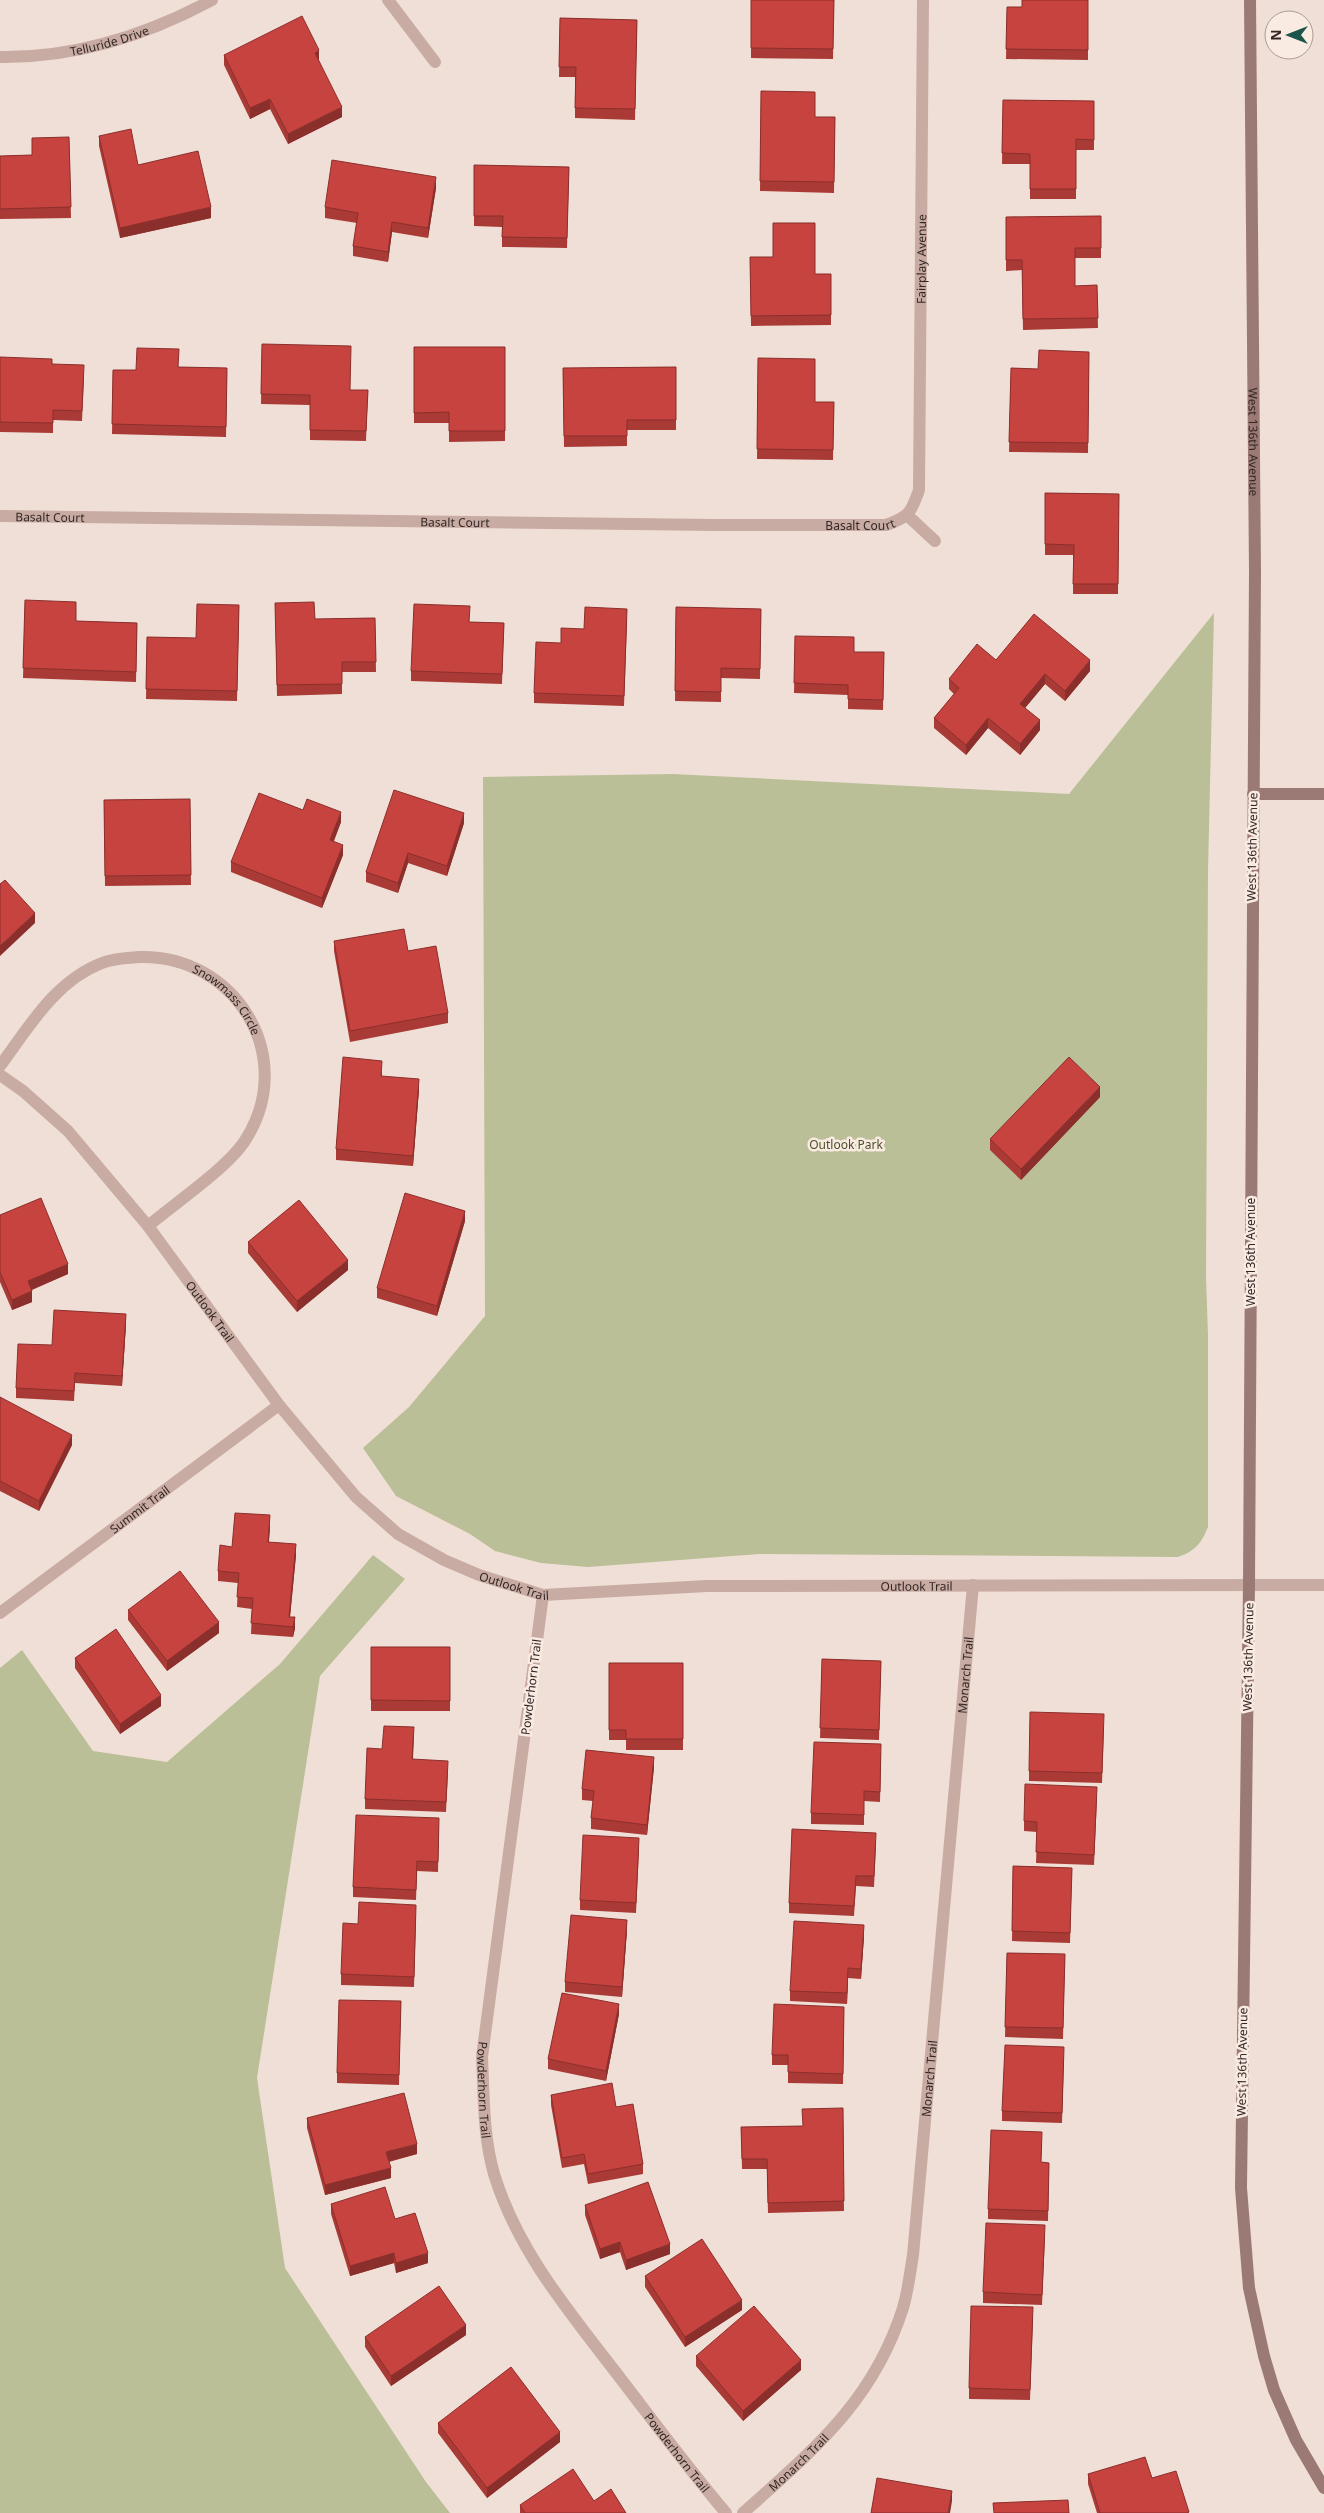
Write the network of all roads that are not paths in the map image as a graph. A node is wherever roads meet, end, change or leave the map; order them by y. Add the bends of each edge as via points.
1 (212, 0) edge
2 (388, 0) edge
3 (923, 0) edge
4 (1250, 0) edge
5 (0, 57) edge
6 (435, 62) dead end
7 (907, 515) junction
8 (0, 516) edge
9 (935, 541) dead end
10 (1253, 794) junction
11 (1324, 794) edge
12 (0, 1066) edge
13 (0, 1075) edge
14 (148, 1226) junction
15 (279, 1405) junction
16 (973, 1585) junction
17 (1324, 1585) edge
18 (1248, 1586) junction
19 (543, 1594) junction
20 (0, 1613) edge
21 (1324, 2488) edge
22 (726, 2513) edge
23 (743, 2513) edge

1 - 5 street, Telluride Drive via 180,18 106,44 45,55
2 - 6 street
3 - 7 street, Fairplay Avenue via 919,490 913,509
4 - 10 street, West 136th Avenue via 1255,571
7 - 8 street, Basalt Court via 886,525
7 - 9 street
10 - 11 street
10 - 18 street, West 136th Avenue
12 - 14 street, Snowmass Circle via 56,992 102,963 121,958 158,956 179,960 203,970 231,991 251,1018 263,1055 265,1072 259,1115 236,1154
13 - 14 street, Outlook Trail via 68,1131
14 - 15 street, Outlook Trail
15 - 19 street, Outlook Trail via 356,1496 398,1534 479,1575
15 - 20 street, Summit Trail
16 - 18 street, Outlook Trail
16 - 19 street, Outlook Trail via 707,1586
16 - 23 street, Monarch Trail via 913,2255 903,2306 893,2336 872,2378 842,2419 822,2443
17 - 18 street, Outlook Trail
18 - 21 street, West 136th Avenue via 1241,2188 1244,2250 1256,2322 1274,2390 1296,2440
19 - 22 street, Powderhorn Trail via 482,2057 486,2132 494,2174 523,2243 556,2294

